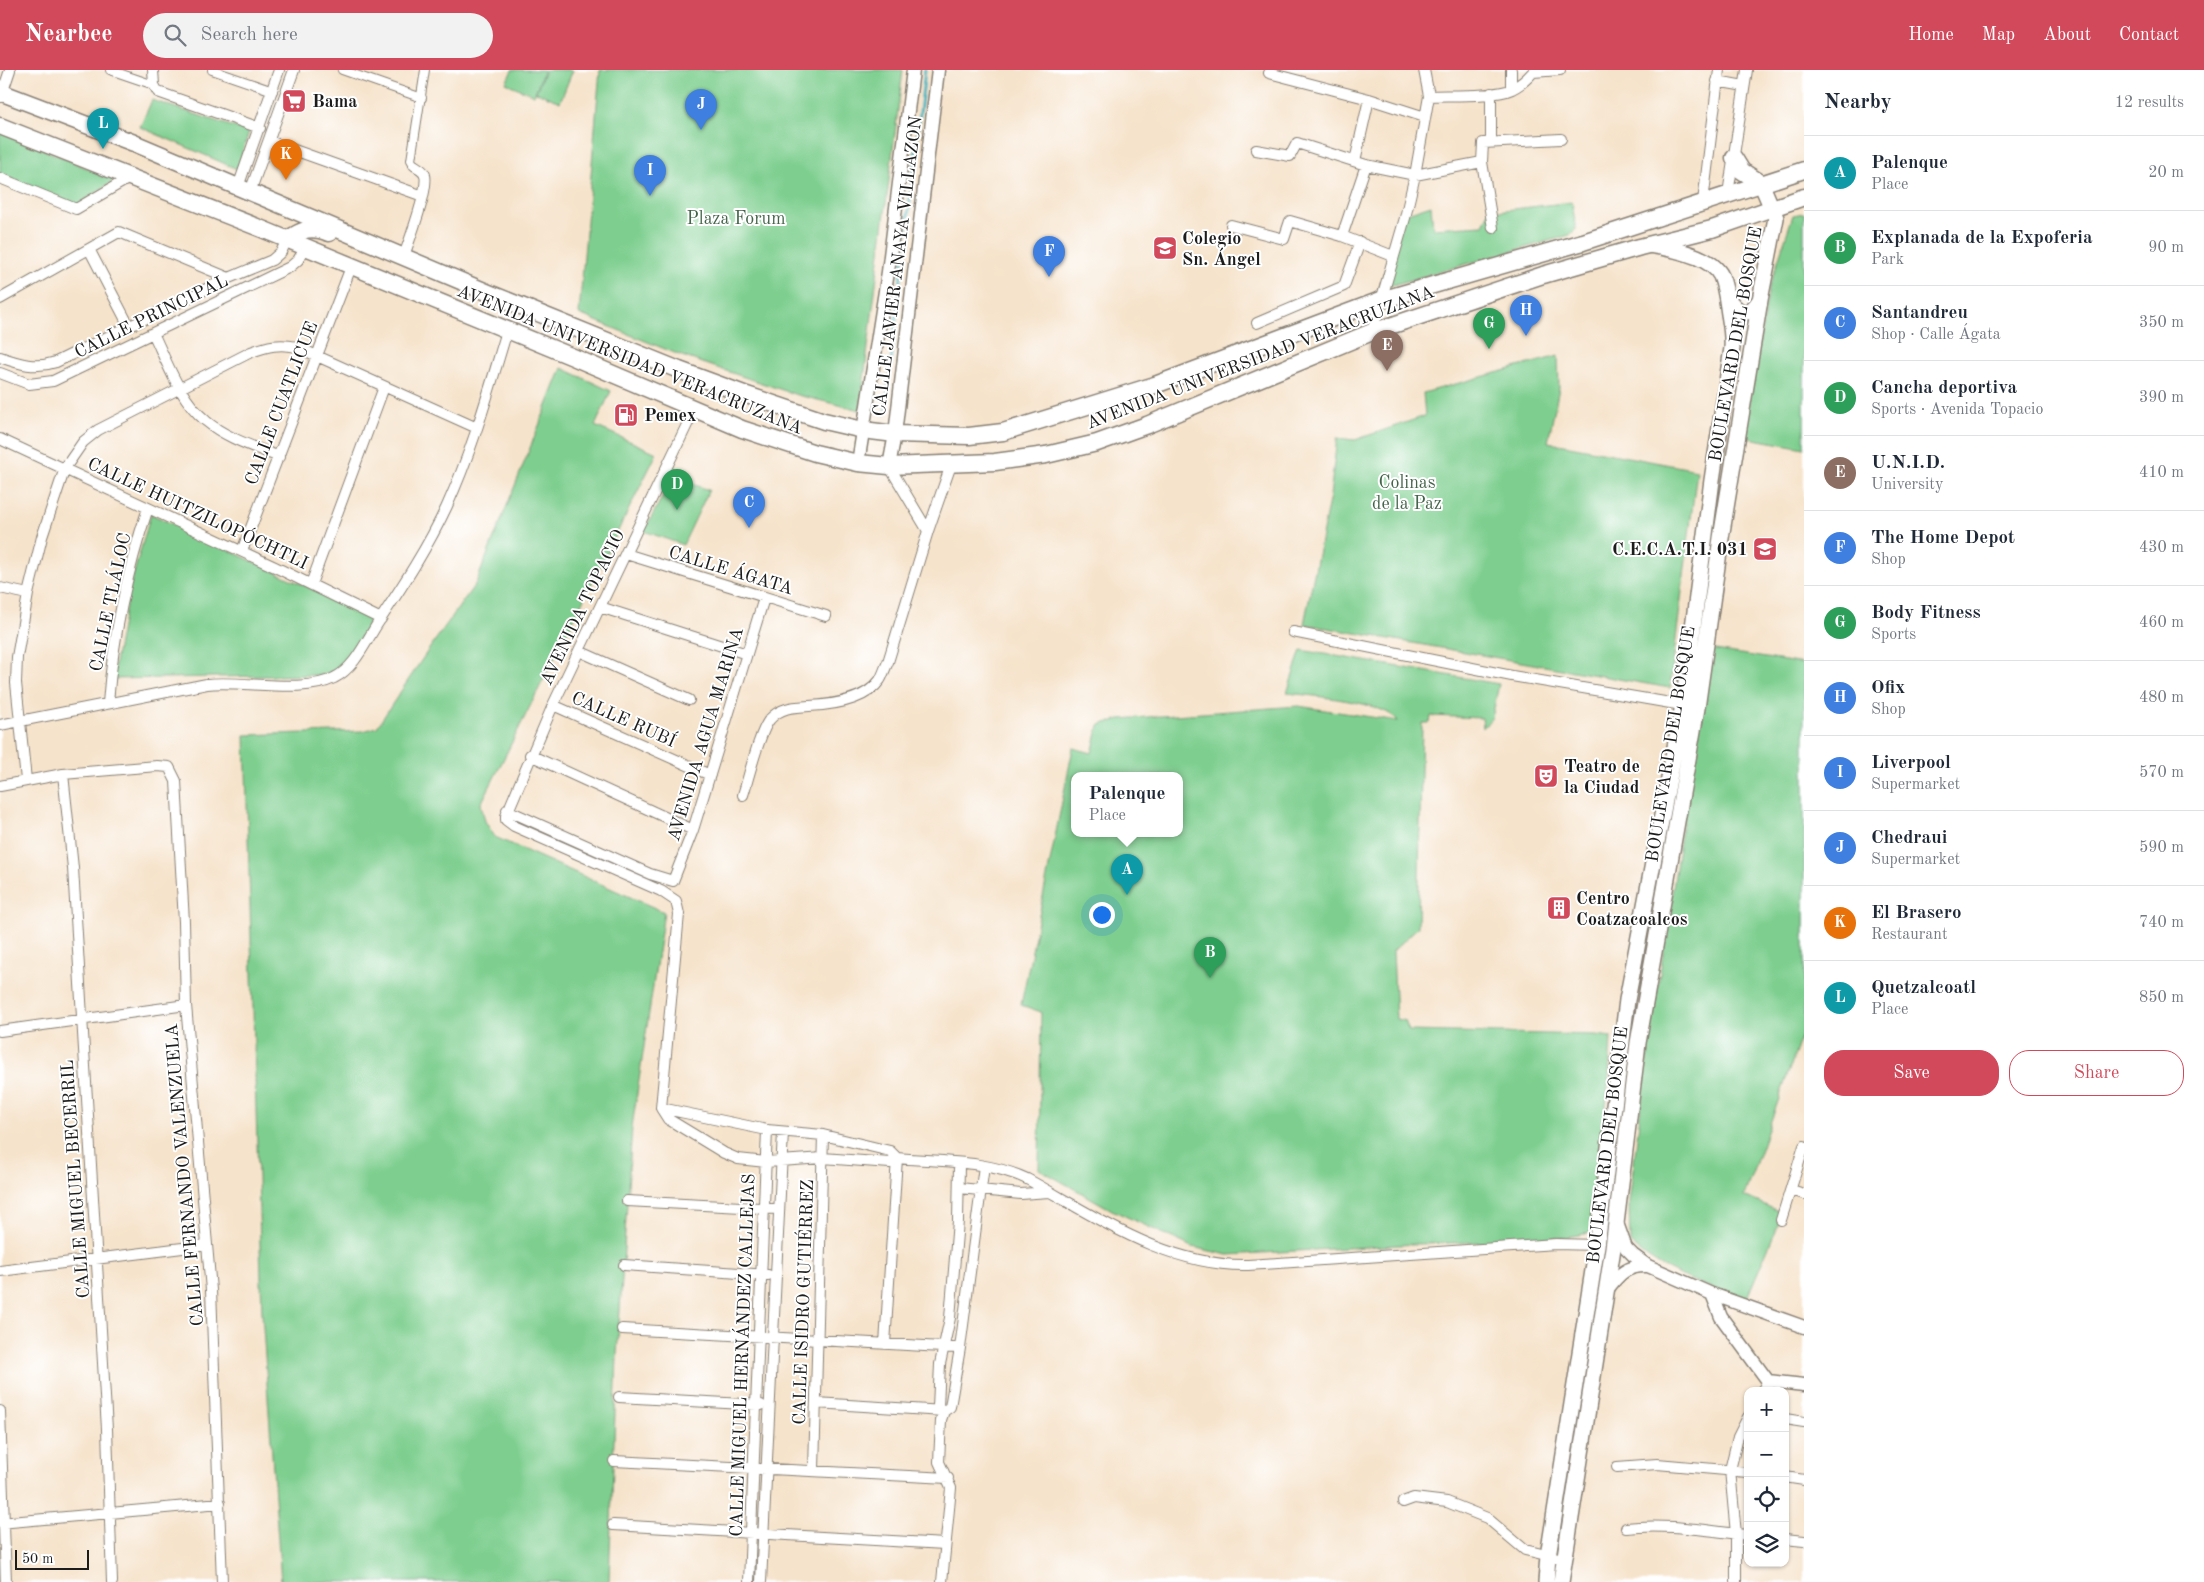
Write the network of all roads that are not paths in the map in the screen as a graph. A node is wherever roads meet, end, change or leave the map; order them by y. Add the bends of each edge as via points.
1 (10, 70) edge
2 (110, 70) edge
3 (153, 70) edge
4 (212, 70) edge
5 (279, 70) edge
6 (294, 70) edge
7 (342, 70) edge
8 (425, 70) edge
9 (913, 70) edge
10 (938, 70) edge
11 (1424, 70) edge
12 (1511, 70) edge
13 (1560, 70) edge
14 (1718, 70) edge
15 (1747, 70) edge
16 (1269, 73) dead end
17 (1717, 81) junction
18 (154, 86) junction
19 (1744, 86) junction
20 (1511, 89) junction
21 (273, 91) junction
22 (1492, 93) junction
23 (1, 95) edge
24 (1429, 96) junction
25 (422, 98) junction
26 (1369, 99) junction
27 (1425, 117) junction
28 (0, 126) edge
29 (260, 128) junction
30 (1561, 139) dead end
31 (269, 141) junction
32 (1491, 142) junction
33 (1256, 150) dead end
34 (1734, 158) junction
35 (1355, 161) junction
36 (1482, 162) junction
37 (414, 165) joint
38 (1366, 165) junction
39 (1804, 170) edge
40 (1415, 175) junction
41 (131, 177) junction
42 (0, 178) edge
43 (1761, 183) junction
44 (244, 190) junction
45 (1728, 194) junction
46 (423, 196) junction
47 (1804, 197) edge
48 (1703, 202) junction
49 (1773, 207) junction
50 (285, 209) junction
51 (1231, 225) dead end
52 (1493, 228) dead end
53 (262, 229) junction
54 (293, 235) junction
55 (1342, 236) junction
56 (1360, 242) junction
57 (1647, 245) junction
58 (306, 247) junction
59 (89, 249) junction
60 (1549, 252) junction
61 (404, 256) junction
62 (1393, 256) junction
63 (351, 267) junction
64 (229, 278) junction
65 (1509, 286) junction
66 (1727, 298) junction
67 (0, 299) edge
68 (1381, 300) junction
69 (1760, 300) junction
70 (1257, 324) dead end
71 (129, 326) junction
72 (507, 331) junction
73 (1372, 332) junction
74 (153, 333) junction
75 (316, 355) junction
76 (0, 356) edge
77 (0, 374) edge
78 (180, 387) junction
79 (384, 387) junction
80 (694, 410) junction
81 (477, 428) junction
82 (863, 430) junction
83 (895, 434) junction
84 (0, 439) edge
85 (279, 457) junction
86 (858, 463) junction
87 (951, 465) junction
88 (888, 466) junction
89 (65, 468) junction
90 (148, 508) junction
91 (928, 531) junction
92 (242, 551) junction
93 (626, 554) junction
94 (311, 584) junction
95 (0, 588) edge
96 (28, 594) junction
97 (764, 598) junction
98 (600, 607) junction
99 (826, 616) dead end
100 (381, 619) junction
101 (1293, 632) dead end
102 (578, 651) junction
103 (747, 654) junction
104 (689, 700) dead end
105 (108, 703) junction
106 (553, 705) junction
107 (1690, 706) junction
108 (18, 722) junction
109 (0, 725) edge
110 (530, 756) junction
111 (63, 774) junction
112 (710, 775) junction
113 (26, 780) junction
114 (0, 786) edge
115 (743, 795) dead end
116 (507, 815) junction
117 (693, 830) junction
118 (186, 1005) junction
119 (80, 1018) junction
120 (0, 1031) edge
121 (1620, 1065) junction
122 (1636, 1067) junction
123 (660, 1108) junction
124 (767, 1130) junction
125 (783, 1132) junction
126 (823, 1135) junction
127 (1804, 1146) edge
128 (823, 1158) junction
129 (897, 1158) junction
130 (782, 1161) junction
131 (766, 1162) junction
132 (959, 1164) junction
133 (984, 1166) junction
134 (959, 1188) junction
135 (981, 1189) junction
136 (1790, 1190) junction
137 (1049, 1192) junction
138 (1804, 1194) edge
139 (627, 1201) dead end
140 (764, 1208) junction
141 (779, 1209) junction
142 (1616, 1220) junction
143 (1780, 1220) dead end
144 (1597, 1244) junction
145 (206, 1245) junction
146 (97, 1259) junction
147 (624, 1265) dead end
148 (1648, 1266) junction
149 (0, 1271) edge
150 (762, 1274) junction
151 (776, 1275) junction
152 (1606, 1290) junction
153 (1712, 1294) junction
154 (1742, 1305) junction
155 (1727, 1324) junction
156 (1804, 1327) edge
157 (622, 1329) dead end
158 (759, 1338) junction
159 (773, 1338) junction
160 (818, 1341) junction
161 (885, 1344) junction
162 (943, 1347) junction
163 (960, 1348) junction
164 (1804, 1385) edge
165 (1765, 1386) edge
166 (619, 1397) dead end
167 (816, 1404) junction
168 (756, 1405) junction
169 (770, 1405) junction
170 (0, 1411) edge
171 (944, 1411) junction
172 (1789, 1420) edge
173 (1804, 1422) edge
174 (1744, 1424) edge
175 (614, 1461) dead end
176 (1617, 1467) dead end
177 (754, 1468) junction
178 (767, 1468) junction
179 (814, 1470) junction
180 (1730, 1470) junction
181 (1744, 1472) edge
182 (1560, 1474) junction
183 (1576, 1476) junction
184 (948, 1478) junction
185 (1789, 1478) edge
186 (1804, 1480) edge
187 (1403, 1502) dead end
188 (220, 1503) junction
189 (111, 1513) junction
190 (2, 1523) edge
191 (613, 1525) dead end
192 (1626, 1528) dead end
193 (751, 1533) junction
194 (763, 1534) junction
195 (1736, 1534) junction
196 (1744, 1535) edge
197 (1789, 1539) edge
198 (1804, 1541) edge
199 (945, 1544) junction
200 (1548, 1556) junction
201 (1563, 1559) junction
202 (6, 1582) edge
203 (112, 1582) edge
204 (222, 1582) edge
205 (749, 1582) edge
206 (761, 1582) edge
207 (942, 1582) edge
208 (1546, 1582) edge
209 (1561, 1582) edge
210 (1736, 1582) edge

1 - 23 street
2 - 18 street
3 - 18 street
4 - 21 street
5 - 21 street
6 - 31 street
7 - 25 street
8 - 25 street
9 - 82 street, CALLE JAVIER ANAYA VILLAZON via 888,272
10 - 83 street, CALLE JAVIER ANAYA VILLAZON
11 - 24 street
12 - 20 street
13 - 20 street via 1533,72
14 - 17 street
15 - 19 street
16 - 26 street
17 - 19 street
17 - 48 street
18 - 29 street via 167,96
19 - 34 street
20 - 22 street
21 - 29 street
22 - 24 street
22 - 32 street
23 - 44 main road, AVENIDA UNIVERSIDAD VERACRUZANA via 134,143
24 - 27 street
25 - 37 street via 411,160
26 - 27 street
26 - 35 street
27 - 40 street
28 - 41 main road, AVENIDA UNIVERSIDAD VERACRUZANA
29 - 44 street
30 - 32 street
31 - 44 street
31 - 46 street
32 - 36 street via 1482,143
33 - 35 street via 1290,156 1297,143
34 - 43 main road via 1742,171
34 - 45 street
35 - 38 street
36 - 40 street
36 - 52 street
37 - 46 street via 425,175
38 - 40 street
38 - 55 street
39 - 43 main road, AVENIDA UNIVERSIDAD VERACRUZANA
40 - 62 street
41 - 42 street via 76,209
41 - 53 main road, AVENIDA UNIVERSIDAD VERACRUZANA
43 - 45 main road, AVENIDA UNIVERSIDAD VERACRUZANA
43 - 49 main road, BOULEVARD DEL BOSQUE
44 - 50 main road, AVENIDA UNIVERSIDAD VERACRUZANA
45 - 48 main road, AVENIDA UNIVERSIDAD VERACRUZANA
46 - 61 street
47 - 49 main road, AVENIDA UNIVERSIDAD VERACRUZANA
48 - 60 main road, AVENIDA UNIVERSIDAD VERACRUZANA
49 - 57 main road, AVENIDA UNIVERSIDAD VERACRUZANA via 1712,229
49 - 69 main road, BOULEVARD DEL BOSQUE via 1776,218
50 - 53 main road via 280,223
50 - 54 main road
50 - 61 main road, AVENIDA UNIVERSIDAD VERACRUZANA
51 - 55 street via 1284,239 1290,221
53 - 54 main road, AVENIDA UNIVERSIDAD VERACRUZANA
54 - 58 main road, AVENIDA UNIVERSIDAD VERACRUZANA
54 - 61 main road via 321,230 372,252
54 - 64 street, CALLE PRINCIPAL via 272,260
55 - 56 street
56 - 62 street
56 - 70 street via 1344,286
57 - 65 main road, AVENIDA UNIVERSIDAD VERACRUZANA
57 - 66 main road, BOULEVARD DEL BOSQUE via 1678,249 1707,263 1720,274
58 - 63 main road, AVENIDA UNIVERSIDAD VERACRUZANA
58 - 74 street, CALLE PRINCIPAL via 290,267
59 - 64 street via 119,232
59 - 67 street
59 - 71 street
60 - 65 main road via 1544,263 1514,277
60 - 68 main road, AVENIDA UNIVERSIDAD VERACRUZANA
61 - 82 main road, AVENIDA UNIVERSIDAD VERACRUZANA via 679,370 795,412
62 - 68 street
63 - 72 main road, AVENIDA UNIVERSIDAD VERACRUZANA
63 - 75 street, CALLE CUATLICUE
64 - 71 street, CALLE PRINCIPAL
65 - 73 main road, AVENIDA UNIVERSIDAD VERACRUZANA
66 - 69 main road via 1743,312 1754,309
66 - 107 main road, BOULEVARD DEL BOSQUE via 1733,329 1730,369 1712,480
68 - 73 street
68 - 83 main road, AVENIDA UNIVERSIDAD VERACRUZANA via 1155,385 1003,432 968,436
69 - 107 main road, BOULEVARD DEL BOSQUE
71 - 76 street, CALLE PRINCIPAL via 44,366
72 - 80 main road, AVENIDA UNIVERSIDAD VERACRUZANA
72 - 81 street
73 - 87 main road, AVENIDA UNIVERSIDAD VERACRUZANA via 1097,443 1025,458
74 - 77 street, CALLE PRINCIPAL via 52,381 29,384
74 - 78 street
75 - 78 street via 297,347 270,345
75 - 79 street
75 - 85 street, CALLE CUATLICUE
78 - 85 street via 206,422
78 - 89 street via 98,430 83,442
79 - 81 street
79 - 94 street
80 - 86 main road, AVENIDA UNIVERSIDAD VERACRUZANA via 788,446
80 - 93 street, AVENIDA TOPACIO
81 - 100 street via 433,534
82 - 83 main road, AVENIDA UNIVERSIDAD VERACRUZANA
82 - 86 street, CALLE JAVIER ANAYA VILLAZON
83 - 88 street, CALLE JAVIER ANAYA VILLAZON
84 - 89 street, CALLE HUITZILOPÓCHTLI
85 - 92 street, CALLE CUATLICUE
86 - 88 main road, AVENIDA UNIVERSIDAD VERACRUZANA
87 - 88 main road, AVENIDA UNIVERSIDAD VERACRUZANA
87 - 91 street
88 - 91 street
89 - 90 street, CALLE HUITZILOPÓCHTLI
89 - 96 street
90 - 92 street, CALLE HUITZILOPÓCHTLI
90 - 105 street, CALLE TLÁLOC via 122,603
91 - 115 street via 880,680 870,691 857,697 788,708 775,714 765,726
92 - 94 street, CALLE HUITZILOPÓCHTLI
93 - 97 street, CALLE ÁGATA
93 - 98 street, AVENIDA TOPACIO
94 - 100 street, CALLE HUITZILOPÓCHTLI
95 - 96 street
96 - 108 street via 17,657
97 - 99 street, CALLE ÁGATA
97 - 103 street, AVENIDA AGUA MARINA
98 - 102 street, AVENIDA TOPACIO
98 - 103 street
100 - 105 street via 344,672 323,682 291,686 224,682
101 - 107 street via 1512,676
102 - 104 street
102 - 106 street, AVENIDA TOPACIO
103 - 112 street, AVENIDA AGUA MARINA
105 - 108 street
106 - 110 street, AVENIDA TOPACIO
106 - 112 street, CALLE RUBÍ
107 - 121 main road, BOULEVARD DEL BOSQUE via 1633,962
107 - 122 main road, BOULEVARD DEL BOSQUE
108 - 109 street
108 - 113 street
110 - 116 street, AVENIDA TOPACIO
110 - 117 street
111 - 113 street
111 - 118 street, CALLE FERNANDO VALENZUELA via 169,767 176,781
111 - 119 street, CALLE MIGUEL BECERRIL via 73,868
112 - 117 street, AVENIDA AGUA MARINA
113 - 114 street
116 - 117 street, AVENIDA AGUA MARINA via 669,881 675,879
116 - 123 street via 514,826 676,901 679,914
118 - 119 street
118 - 145 street, CALLE FERNANDO VALENZUELA
119 - 120 street
119 - 146 street, CALLE MIGUEL BECERRIL
121 - 122 main road via 1628,1063
121 - 144 main road, BOULEVARD DEL BOSQUE
122 - 142 main road, BOULEVARD DEL BOSQUE
123 - 124 street
123 - 131 street via 668,1119 724,1153 738,1159
124 - 125 street
124 - 131 street, CALLE MIGUEL HERNÁNDEZ CALLEJAS
125 - 126 street
125 - 130 street, CALLE MIGUEL HERNÁNDEZ CALLEJAS
126 - 128 street, CALLE ISIDRO GUTIÉRREZ
126 - 129 street via 890,1151
127 - 136 street
128 - 129 street via 890,1163
128 - 130 street
128 - 160 street, CALLE ISIDRO GUTIÉRREZ
129 - 132 street
129 - 161 street
130 - 131 street
130 - 141 street, CALLE MIGUEL HERNÁNDEZ CALLEJAS
131 - 140 street, CALLE MIGUEL HERNÁNDEZ CALLEJAS
132 - 133 street
132 - 134 street
133 - 135 street
133 - 137 street via 1019,1175
134 - 135 street
134 - 162 street via 950,1318
135 - 137 street via 1028,1194
135 - 163 street
136 - 138 street
136 - 143 street
137 - 144 street via 1161,1250 1232,1266
139 - 140 street
140 - 141 street
140 - 150 street, CALLE MIGUEL HERNÁNDEZ CALLEJAS
141 - 151 street, CALLE MIGUEL HERNÁNDEZ CALLEJAS
142 - 148 street via 1626,1248
142 - 152 main road, BOULEVARD DEL BOSQUE
144 - 182 main road, BOULEVARD DEL BOSQUE
145 - 146 street
145 - 188 street, CALLE FERNANDO VALENZUELA via 211,1290
146 - 149 street
146 - 189 street, CALLE MIGUEL BECERRIL
147 - 150 street
148 - 152 street via 1624,1270
148 - 153 street
150 - 151 street
150 - 158 street, CALLE MIGUEL HERNÁNDEZ CALLEJAS
151 - 159 street, CALLE MIGUEL HERNÁNDEZ CALLEJAS
152 - 183 main road, BOULEVARD DEL BOSQUE
153 - 154 street
153 - 155 street
154 - 155 street via 1729,1310
154 - 156 street
155 - 165 street
157 - 158 street
158 - 159 street
158 - 168 street, CALLE MIGUEL HERNÁNDEZ CALLEJAS
159 - 160 street
159 - 169 street, CALLE MIGUEL HERNÁNDEZ CALLEJAS
160 - 161 street
160 - 167 street, CALLE ISIDRO GUTIÉRREZ
161 - 162 street
162 - 163 street
162 - 171 street via 938,1407
163 - 171 street via 950,1406
164 - 165 street
166 - 168 street
167 - 171 street
167 - 179 street, CALLE ISIDRO GUTIÉRREZ
168 - 169 street
168 - 177 street, CALLE MIGUEL HERNÁNDEZ CALLEJAS
169 - 178 street, CALLE MIGUEL HERNÁNDEZ CALLEJAS
170 - 190 street
171 - 184 street via 939,1462
172 - 173 street
174 - 180 street
175 - 177 street
176 - 180 street via 1657,1464
177 - 178 street
177 - 193 street, CALLE MIGUEL HERNÁNDEZ CALLEJAS
178 - 179 street
178 - 194 street, CALLE MIGUEL HERNÁNDEZ CALLEJAS
179 - 184 street
180 - 181 street
180 - 195 street
182 - 183 main road
182 - 200 main road, BOULEVARD DEL BOSQUE
183 - 201 main road, BOULEVARD DEL BOSQUE
184 - 199 street via 951,1488
185 - 186 street
187 - 200 street via 1414,1498 1447,1502 1464,1508 1487,1518 1524,1550
188 - 189 street
188 - 204 street, CALLE FERNANDO VALENZUELA
189 - 190 street
189 - 203 street, CALLE MIGUEL BECERRIL
190 - 202 street
191 - 193 street
192 - 195 street via 1661,1526
193 - 194 street
193 - 205 street, CALLE MIGUEL HERNÁNDEZ CALLEJAS
194 - 199 street
194 - 206 street, CALLE MIGUEL HERNÁNDEZ CALLEJAS
195 - 196 street
195 - 210 street
197 - 198 street
199 - 207 street
200 - 201 street
200 - 208 main road, BOULEVARD DEL BOSQUE
201 - 209 main road, BOULEVARD DEL BOSQUE

